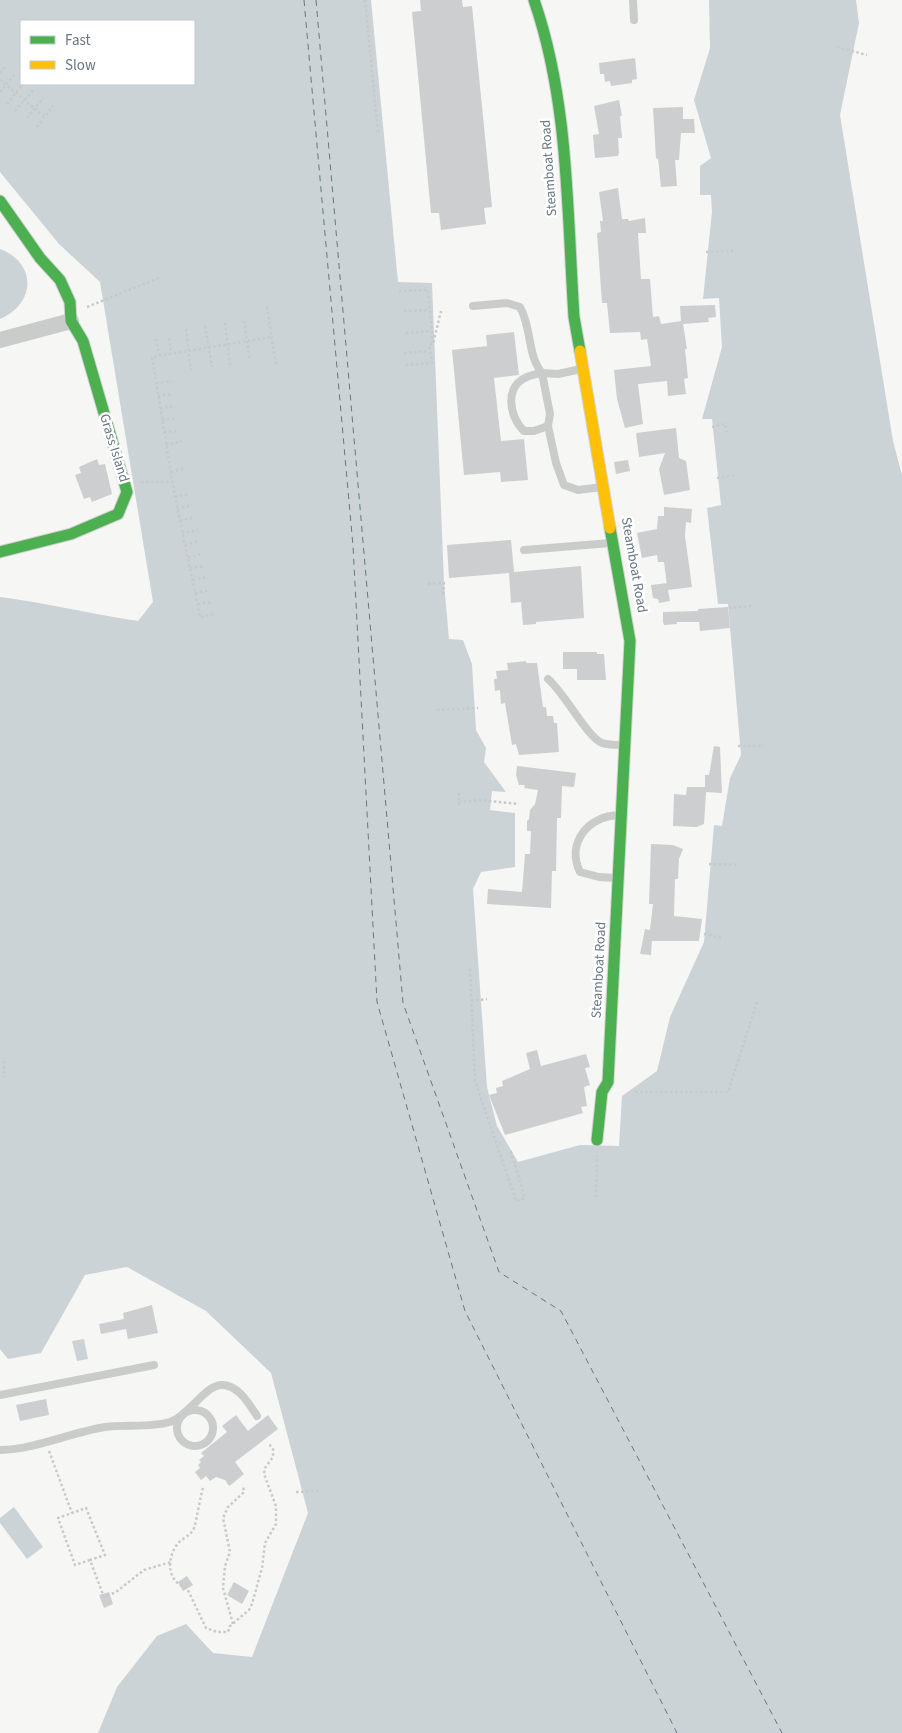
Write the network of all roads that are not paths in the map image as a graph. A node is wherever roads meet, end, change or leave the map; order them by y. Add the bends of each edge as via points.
1 (534, 0) edge
2 (634, 0) edge
3 (634, 20) dead end
4 (0, 201) edge
5 (473, 306) dead end
6 (72, 321) junction
7 (0, 340) edge
8 (583, 368) junction
9 (542, 373) junction
10 (548, 426) junction
11 (605, 487) junction
12 (615, 542) junction
13 (524, 550) dead end
14 (0, 552) edge
15 (548, 679) dead end
16 (627, 746) junction
17 (623, 815) junction
18 (620, 879) junction
19 (597, 1140) road end
20 (154, 1365) dead end
21 (0, 1395) edge
22 (186, 1412) junction
23 (257, 1416) dead end
24 (0, 1450) edge

1 - 8 street, Steamboat Road via 549,44 560,110 570,279
2 - 3 lane
4 - 6 street, Grass Island via 40,258 60,280 70,302
5 - 9 lane via 507,303 520,307 527,319 535,364
6 - 7 street
6 - 14 street, Grass Island via 83,341 127,492 118,514 71,534
8 - 9 lane via 558,374
8 - 11 street, Steamboat Road
9 - 10 lane via 550,414
9 - 10 lane via 526,377 515,386 512,412 524,430
10 - 11 lane via 564,485 578,490
11 - 12 street, Steamboat Road
12 - 13 lane
12 - 16 street, Steamboat Road via 630,641
15 - 16 lane via 601,742
16 - 17 street, Steamboat Road
17 - 18 street, Steamboat Road
17 - 18 lane via 607,816 585,830 575,847 575,861 580,872
18 - 19 street, Steamboat Road via 608,1082 602,1092
20 - 21 lane
22 - 22 lane via 198,1410 209,1416 214,1428 205,1444 194,1447 179,1438 178,1421
22 - 23 lane via 211,1388 222,1385 235,1388
22 - 24 lane via 170,1422 104,1428 14,1450

